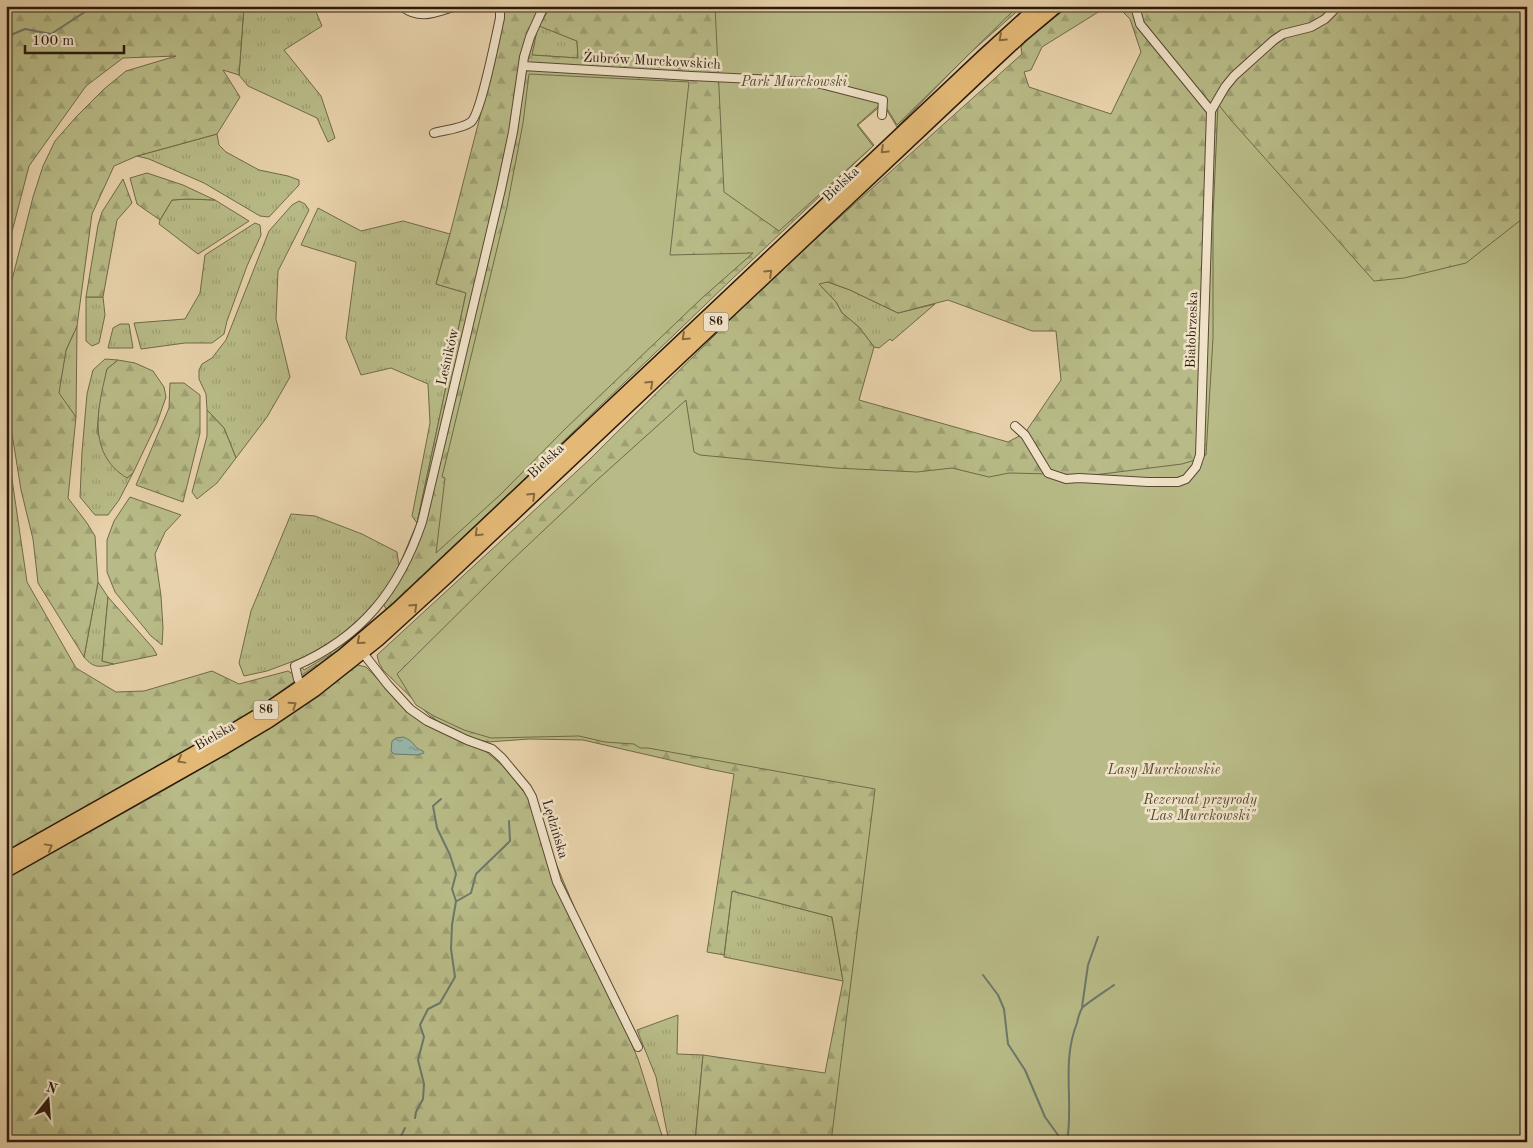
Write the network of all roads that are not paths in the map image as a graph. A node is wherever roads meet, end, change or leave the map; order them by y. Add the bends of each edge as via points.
1 (403, 6) edge
2 (453, 6) edge
3 (500, 6) edge
4 (544, 6) edge
5 (1038, 6) edge
6 (1057, 6) edge
7 (1135, 6) edge
8 (1338, 6) edge
9 (523, 66) junction
10 (1211, 111) junction
11 (882, 115) dead end
12 (434, 133) dead end
13 (1015, 426) dead end
14 (363, 653) junction
15 (302, 686) junction
16 (6, 859) edge
17 (6, 871) edge
18 (638, 1047) dead end

1 - 2 street via 420,14
3 - 12 street via 482,96 474,117 461,126
4 - 9 street, Leśników via 530,37
5 -> 15 main road, Bielska / 86 via 397,609
14 -> 6 main road, Bielska / 86 via 1020,36
7 - 10 street via 1140,24
8 - 10 street via 1311,27 1283,34 1274,40 1225,86
9 - 11 street, Żubrów Murckowskich via 813,82 883,100
9 - 15 street, Leśników via 501,189 416,539 402,571 377,608 340,640 295,666
10 - 13 street, Białobrzeska via 1200,455 1196,467 1186,479 1178,482 1066,479 1048,473 1025,435
17 -> 14 main road, Bielska / 86 via 222,750 315,690
14 - 18 street, Lędzińska via 410,709 443,729 492,749 527,788 557,882
15 -> 16 main road, Bielska / 86 via 217,740

